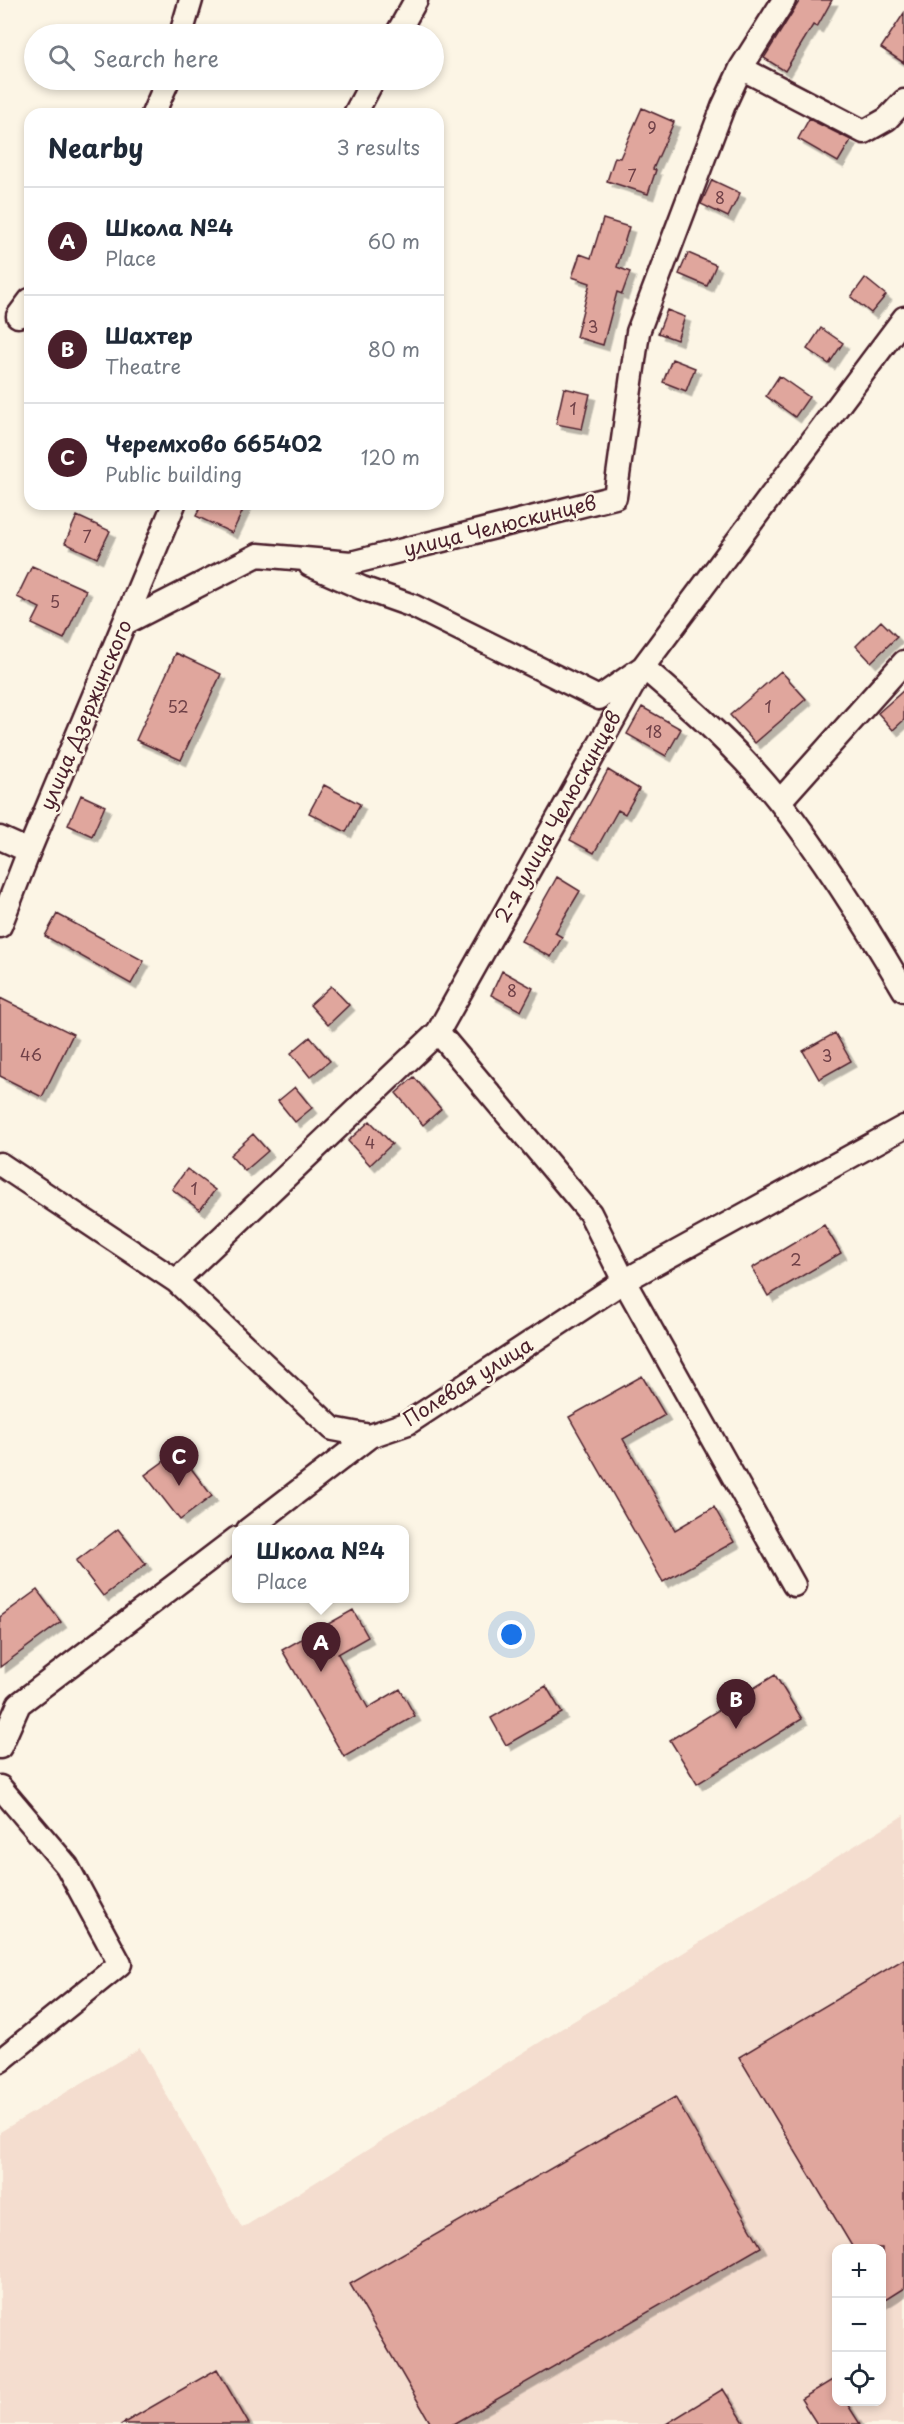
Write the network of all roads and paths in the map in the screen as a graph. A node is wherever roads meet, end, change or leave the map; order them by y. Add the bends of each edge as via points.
1 (191, 0) edge
2 (416, 0) edge
3 (784, 0) edge
4 (184, 24) edge
5 (403, 24) edge
6 (741, 68) junction
7 (164, 90) edge
8 (368, 90) edge
9 (904, 101) edge
10 (156, 108) edge
11 (358, 108) edge
12 (904, 318) edge
13 (172, 510) edge
14 (301, 559) junction
15 (125, 623) junction
16 (904, 662) edge
17 (643, 667) junction
18 (780, 801) junction
19 (0, 838) edge
20 (29, 851) junction
21 (0, 926) edge
22 (904, 990) edge
23 (438, 1032) junction
24 (904, 1127) edge
25 (0, 1164) edge
26 (176, 1281) junction
27 (624, 1281) junction
28 (370, 1436) junction
29 (254, 1525) edge
30 (232, 1542) edge
31 (794, 1585) dead end
32 (0, 1747) edge
33 (0, 1787) edge
34 (0, 2061) edge

1 - 4 street
2 - 5 street
3 - 6 street, улица Челюскинцев
6 - 9 street via 864,132 887,119
6 - 14 street, улица Челюскинцев via 638,332 615,497 351,563
7 - 10 street
8 - 11 street
12 - 17 street, 2-я улица Челюскинцев
13 - 15 street, улица Дзержинского
14 - 15 street, улица Челюскинцев via 258,555
14 - 17 street via 362,588 413,606 599,698
15 - 20 street, улица Дзержинского
16 - 18 street
17 - 18 street via 718,735
17 - 23 street, 2-я улица Челюскинцев
18 - 22 street via 860,915
19 - 20 street
20 - 21 street, улица Дзержинского
23 - 26 street, 2-я улица Челюскинцев
23 - 27 street via 590,1213
24 - 27 street, Полевая улица
25 - 26 street, Полевая улица
26 - 28 street, Полевая улица via 333,1429
27 - 28 street, Полевая улица via 408,1423
27 - 31 street
28 - 29 street
30 - 32 street via 19,1704
33 - 34 street via 67,1866 120,1964

